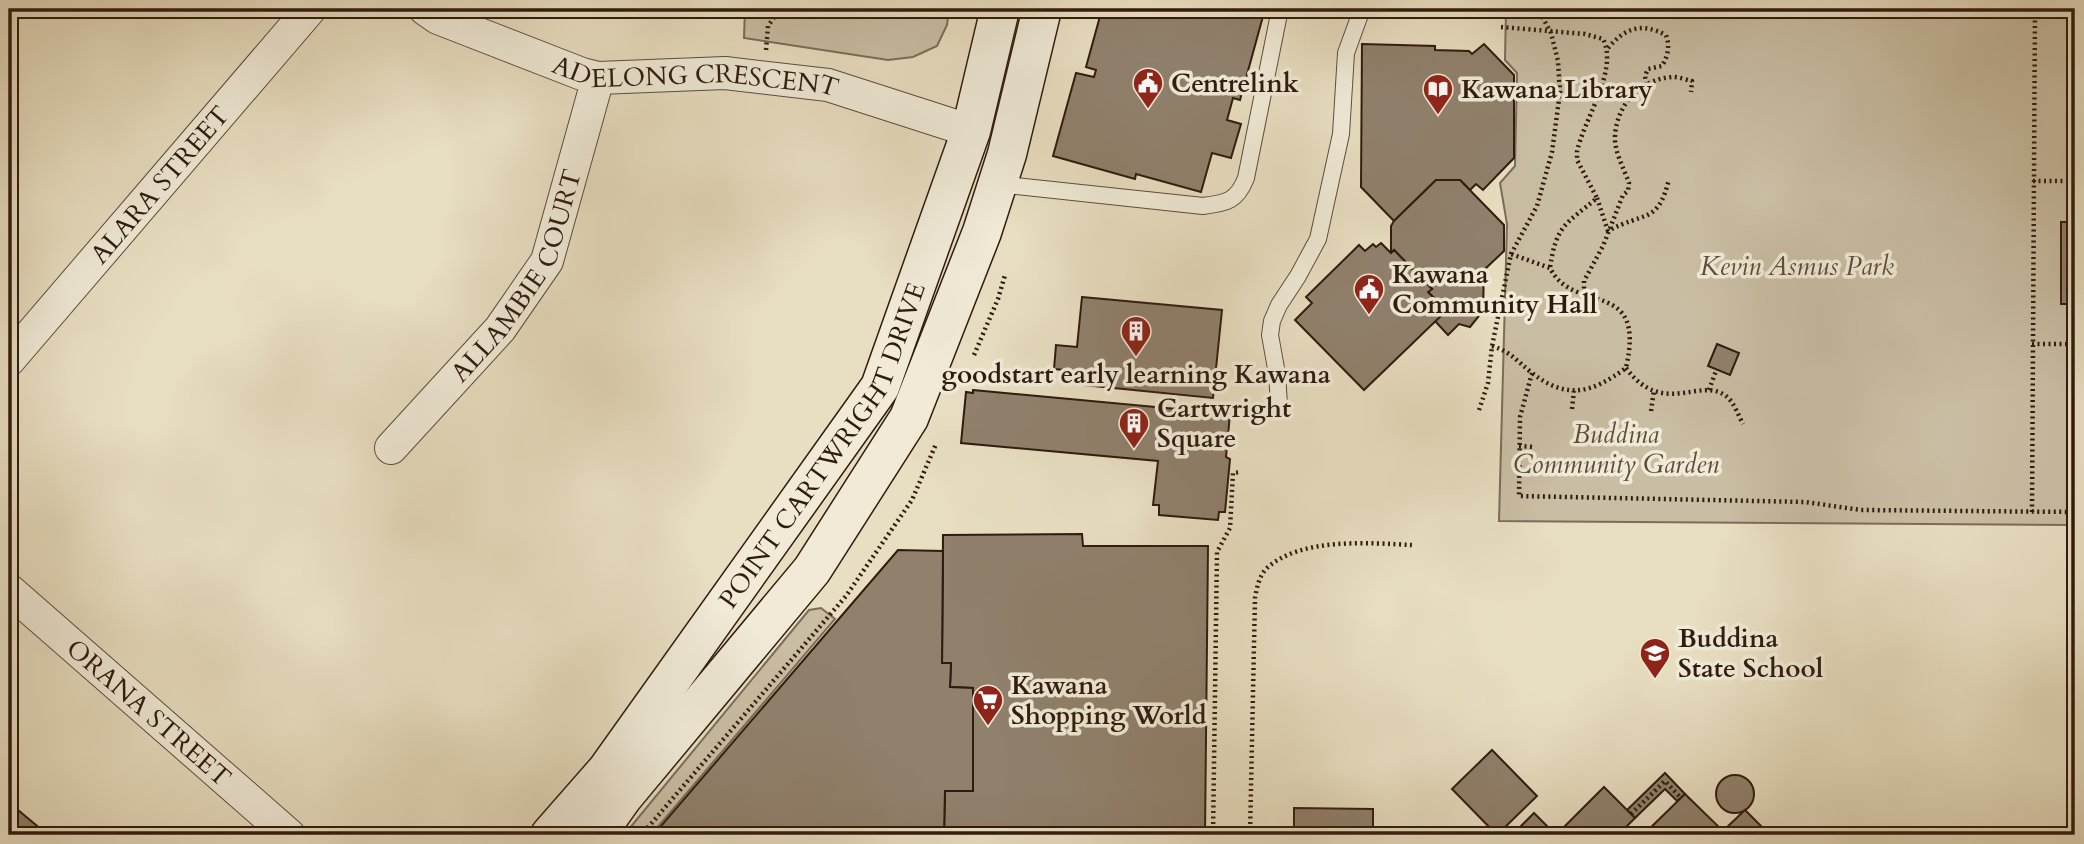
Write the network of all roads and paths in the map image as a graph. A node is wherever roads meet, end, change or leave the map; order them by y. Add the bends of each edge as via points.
1 (310, 9) edge
2 (425, 9) edge
3 (779, 9) edge
4 (1000, 9) edge
5 (1042, 9) edge
6 (1280, 9) edge
7 (1362, 9) edge
8 (1538, 9) edge
9 (2035, 9) edge
10 (1501, 27) dead end
11 (1551, 33) junction
12 (1608, 48) junction
13 (766, 51) dead end
14 (598, 78) junction
15 (1646, 84) junction
16 (1691, 92) dead end
17 (971, 131) junction
18 (1669, 179) dead end
19 (2033, 180) junction
20 (2075, 181) edge
21 (998, 184) junction
22 (1597, 198) junction
23 (1608, 231) junction
24 (1511, 254) junction
25 (1550, 268) junction
26 (1584, 294) junction
27 (2032, 344) junction
28 (2075, 344) edge
29 (1492, 346) junction
30 (9, 360) edge
31 (1626, 368) junction
32 (1716, 371) dead end
33 (1532, 373) junction
34 (1654, 390) junction
35 (1709, 390) junction
36 (1574, 391) junction
37 (1279, 404) dead end
38 (1572, 409) dead end
39 (1479, 410) dead end
40 (1651, 411) dead end
41 (1743, 424) dead end
42 (1519, 446) junction
43 (1534, 447) dead end
44 (391, 448) dead end
45 (1241, 472) dead end
46 (2032, 512) junction
47 (2075, 512) edge
48 (1412, 545) dead end
49 (9, 590) edge
50 (1681, 797) dead end
51 (1630, 814) dead end
52 (289, 835) edge
53 (550, 835) edge
54 (596, 835) edge
55 (1213, 835) edge
56 (1250, 835) edge

1 - 30 street, ALARA STREET
2 - 14 street, ADELONG CRESCENT via 438,18
3 - 13 path via 768,26
4 - 17 main road, POINT CARTWRIGHT DRIVE
5 - 21 main road, POINT CARTWRIGHT DRIVE
6 - 21 lane via 1246,178 1240,193 1224,203 1203,206
7 - 37 lane via 1346,53 1341,134 1318,239 1272,321
8 - 11 path
9 - 19 path
10 - 11 path
11 - 12 path via 1603,39
11 - 24 path via 1560,92 1552,152 1537,206
12 - 15 path via 1632,28 1656,29 1666,35 1666,59 1662,66 1648,69
12 - 22 path via 1606,68 1577,152
14 - 17 street, ADELONG CRESCENT via 725,73 828,85
14 - 44 street, ALLAMBIE COURT via 547,261 500,329
15 - 16 path via 1672,76 1692,81
15 - 23 path via 1622,109 1615,137 1629,184
17 - 53 main road, POINT CARTWRIGHT DRIVE via 880,387 607,770
18 - 23 path via 1659,207
19 - 20 path
19 - 27 path
21 - 54 main road, POINT CARTWRIGHT DRIVE via 909,418 811,570
22 - 23 path
22 - 25 path via 1561,229 1553,244
23 - 26 path via 1584,281
24 - 25 path
24 - 29 path
25 - 26 path via 1555,278
26 - 31 path via 1621,310 1631,347
27 - 28 path
27 - 46 path
29 - 33 path via 1507,350
29 - 39 path
31 - 34 path
31 - 36 path via 1587,390
32 - 35 path
33 - 36 path via 1559,389
33 - 42 path via 1520,417
34 - 35 path via 1674,395
34 - 40 path
35 - 41 path via 1726,396
36 - 38 path
42 - 43 path
42 - 46 path via 1519,496
45 - 55 path via 1233,473 1230,528 1217,552
46 - 47 path
48 - 56 path via 1368,543 1308,549 1284,557 1258,581
49 - 52 street, ORANA STREET
50 - 51 path via 1665,781

